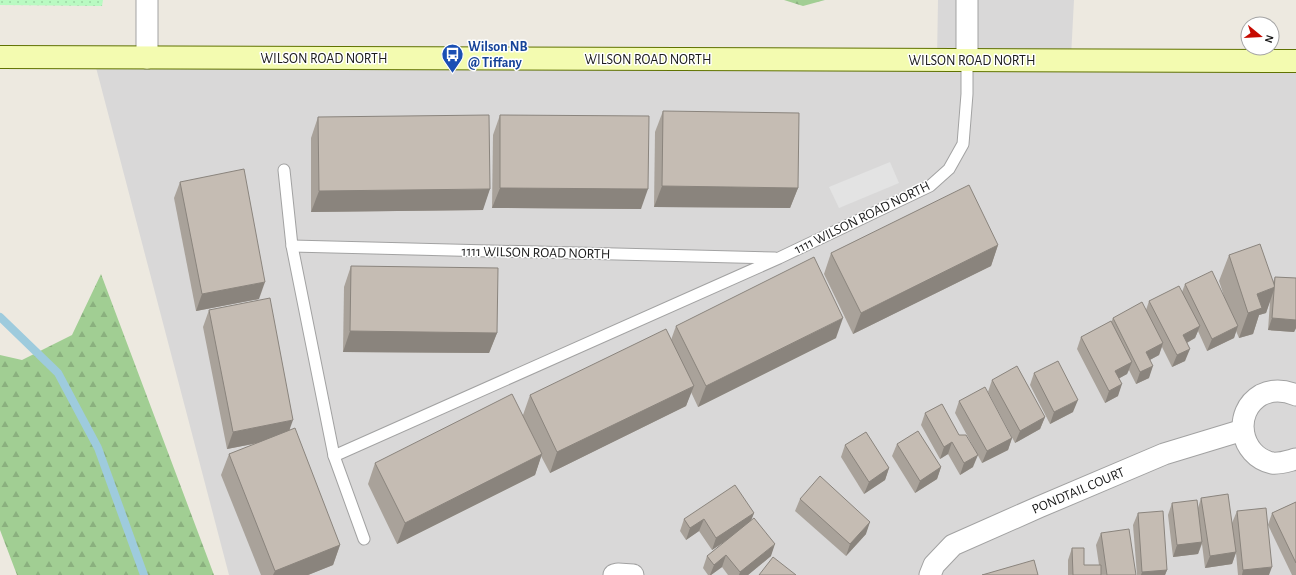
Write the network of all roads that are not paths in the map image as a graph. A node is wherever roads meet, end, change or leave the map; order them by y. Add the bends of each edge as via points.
1 (147, 0) edge
2 (967, 0) edge
3 (0, 57) edge
4 (147, 58) junction
5 (967, 60) junction
6 (1296, 61) edge
7 (284, 170) dead end
8 (292, 246) junction
9 (779, 258) junction
10 (1296, 395) edge
11 (1243, 430) junction
12 (334, 456) junction
13 (1296, 459) edge
14 (364, 539) dead end
15 (614, 575) edge
16 (633, 575) edge
17 (930, 575) edge

1 - 4 street
2 - 5 street
3 - 4 main road, WILSON ROAD NORTH
4 - 5 main road, WILSON ROAD NORTH
5 - 6 main road, WILSON ROAD NORTH
5 - 9 lane, 1111 WILSON ROAD NORTH via 963,144 949,169 930,186
7 - 8 lane
8 - 9 lane, 1111 WILSON ROAD NORTH
8 - 12 lane
9 - 12 lane, 1111 WILSON ROAD NORTH
10 - 11 street via 1277,390 1256,398 1248,407
11 - 13 street via 1251,451 1261,459 1273,463 1286,463
11 - 17 street, PONDTAIL COURT via 1164,454 953,545 934,565
12 - 14 lane
15 - 16 street

